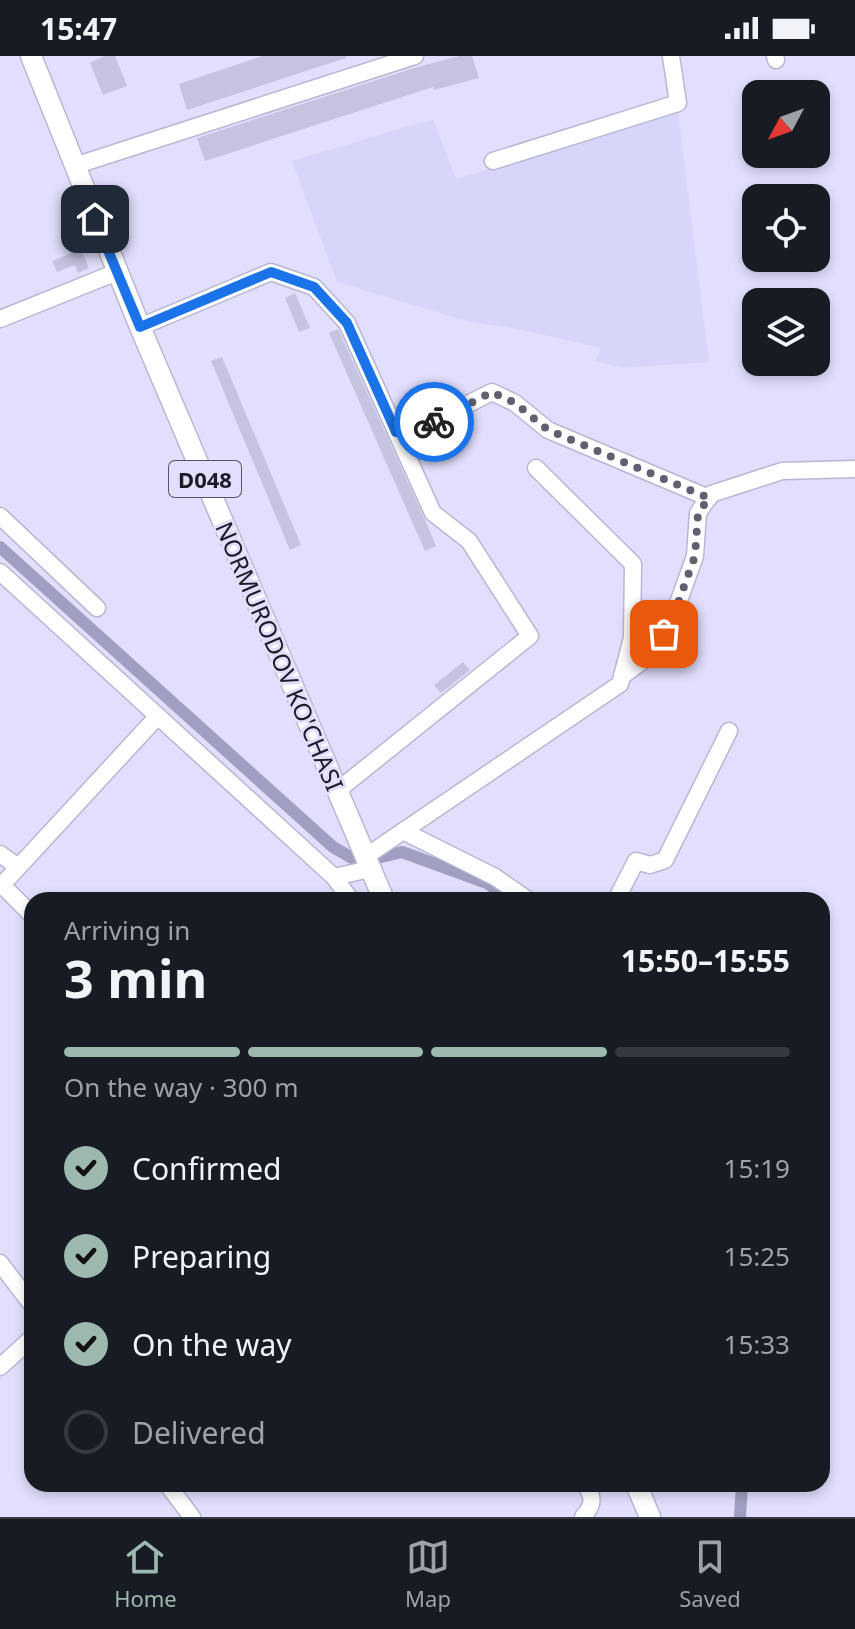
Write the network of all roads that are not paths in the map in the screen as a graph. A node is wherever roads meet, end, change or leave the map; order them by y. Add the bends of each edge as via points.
1 (415, 56) edge
2 (671, 56) edge
3 (33, 57) edge
4 (493, 161) dead end
5 (74, 166) junction
6 (117, 272) junction
7 (0, 319) edge
8 (140, 327) junction
9 (396, 432) junction
10 (536, 468) dead end
11 (855, 469) edge
12 (709, 498) junction
13 (0, 516) edge
14 (0, 572) edge
15 (97, 608) dead end
16 (622, 676) junction
17 (157, 717) junction
18 (729, 731) dead end
19 (337, 791) junction
20 (403, 831) junction
21 (0, 854) edge
22 (368, 863) junction
23 (17, 866) junction
24 (334, 877) junction
25 (1, 886) edge
26 (345, 892) edge
27 (381, 892) edge
28 (517, 892) edge
29 (620, 892) edge
30 (24, 908) edge
31 (0, 1263) edge
32 (24, 1294) edge
33 (24, 1345) edge
34 (0, 1367) edge
35 (173, 1492) edge
36 (589, 1492) edge
37 (639, 1492) edge
38 (192, 1517) edge
39 (583, 1517) edge
40 (650, 1517) edge

1 - 5 street
2 - 4 street via 678,103
3 - 5 main road, NORMURODOV KO'CHASI / D048
5 - 6 main road, NORMURODOV KO'CHASI / D048
6 - 7 street
6 - 8 main road, NORMURODOV KO'CHASI / D048
8 - 9 street via 271,272 314,287 347,323
8 - 19 main road, NORMURODOV KO'CHASI / D048
9 - 12 street via 422,427 492,392 548,430
9 - 19 street via 433,513 469,541 530,636
10 - 16 street via 633,564 632,638
11 - 12 street via 782,471
12 - 16 street via 698,513 695,556 672,620 656,648
13 - 15 street
14 - 17 street
16 - 20 street via 620,684
17 - 23 street
17 - 24 street
18 - 29 street via 665,860 650,865 636,861
19 - 22 main road, NORMURODOV KO'CHASI / D048
20 - 22 street
20 - 28 street
21 - 23 street
22 - 24 street
22 - 27 main road, NORMURODOV KO'CHASI / D048
23 - 25 street
24 - 26 street
25 - 30 street
31 - 32 street
33 - 34 street
35 - 38 street
36 - 39 street via 592,1506
37 - 40 main road

